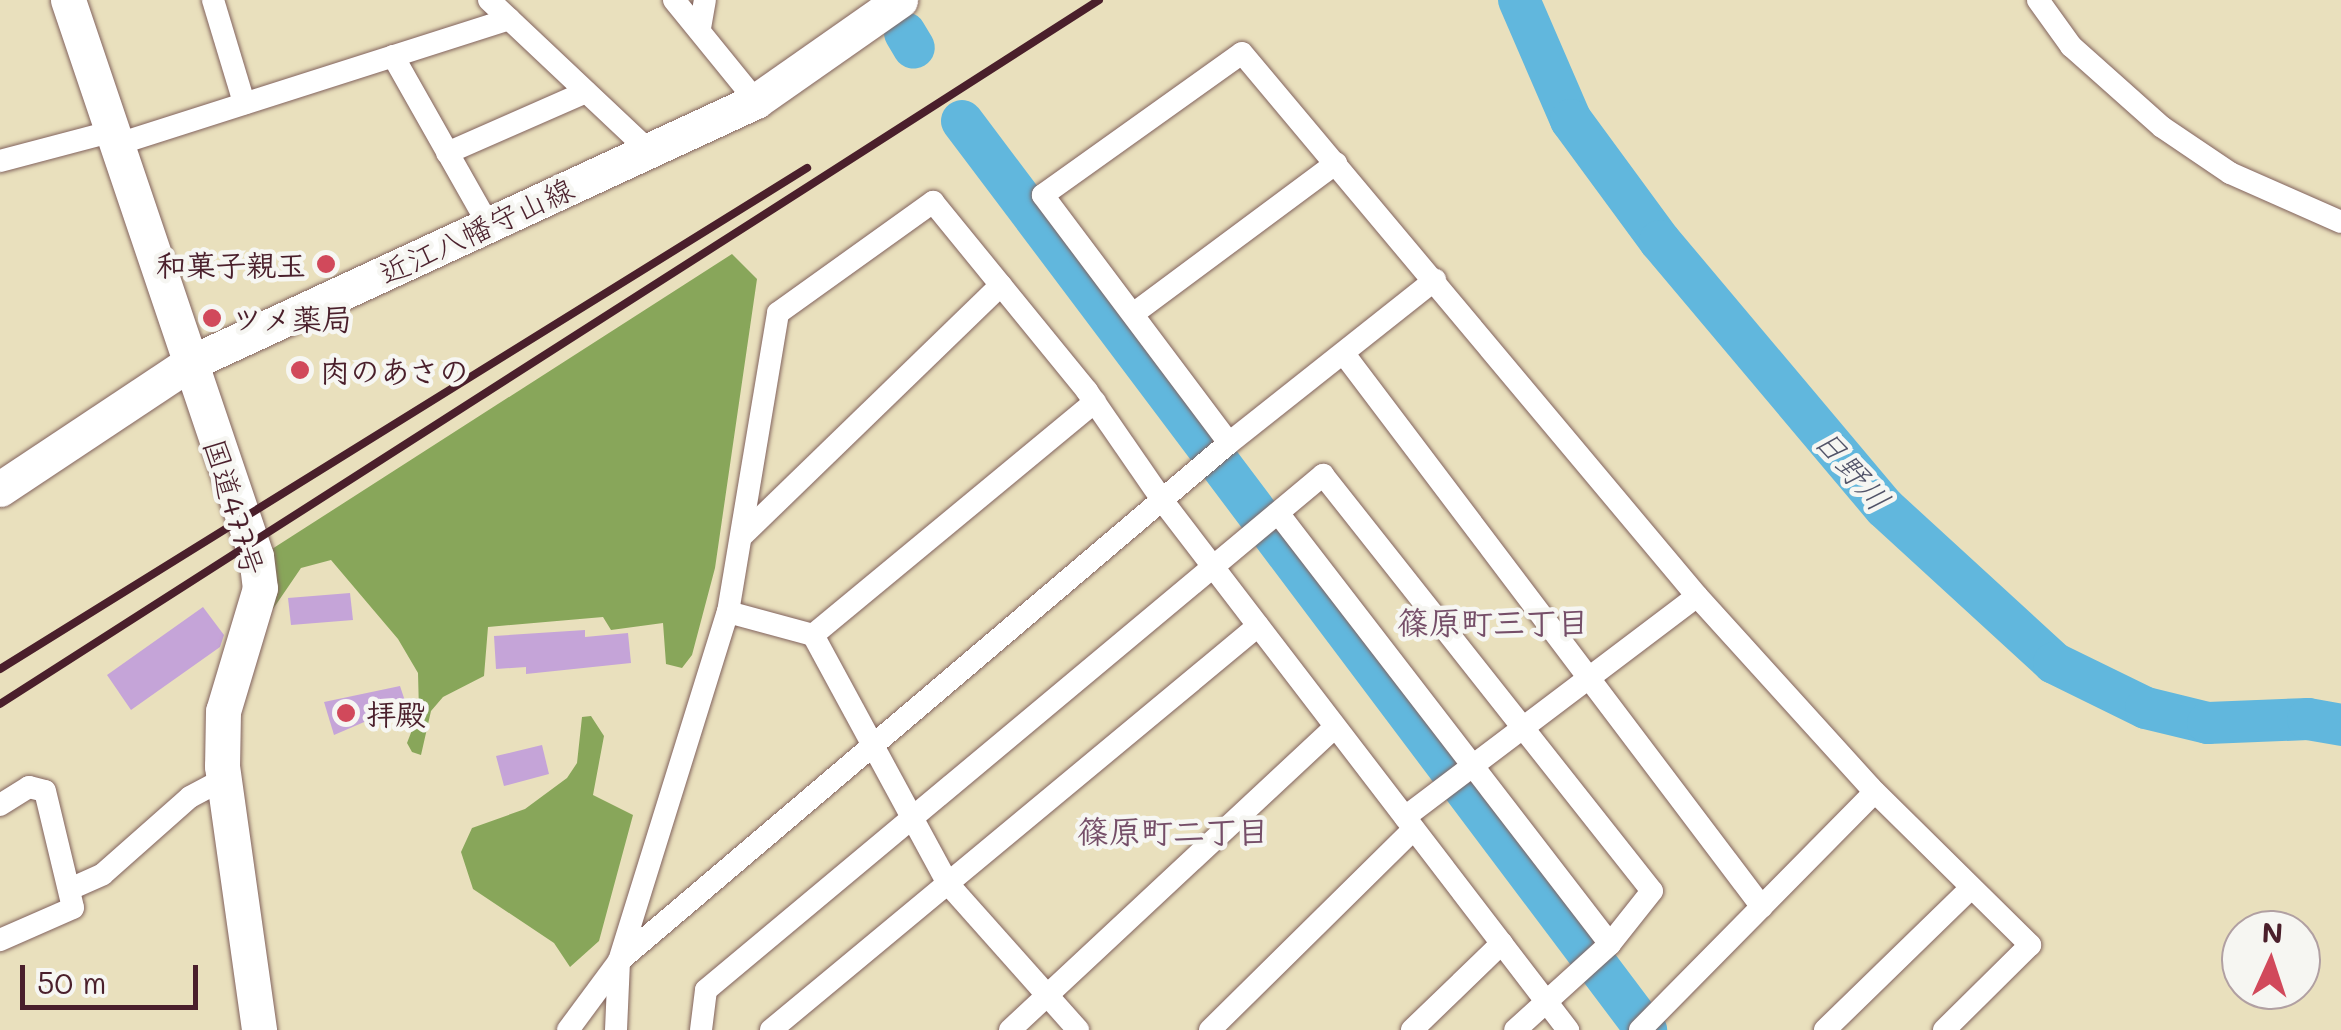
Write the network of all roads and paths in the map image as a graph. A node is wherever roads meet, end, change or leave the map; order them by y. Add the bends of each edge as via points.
1 (68, 0) edge
2 (213, 0) edge
3 (489, 0) edge
4 (674, 0) edge
5 (706, 0) edge
6 (900, 0) edge
7 (2038, 0) edge
8 (509, 19) junction
9 (700, 28) junction
10 (393, 56) junction
11 (586, 92) junction
12 (756, 101) junction
13 (244, 102) junction
14 (112, 139) junction
15 (648, 150) junction
16 (448, 153) junction
17 (0, 161) edge
18 (1336, 162) junction
19 (2341, 222) edge
20 (488, 224) junction
21 (1436, 280) junction
22 (1001, 285) junction
23 (1132, 314) junction
24 (1344, 354) junction
25 (190, 363) junction
26 (1095, 402) junction
27 (1219, 453) junction
28 (0, 490) edge
29 (1165, 504) junction
30 (1270, 521) junction
31 (743, 535) junction
32 (1214, 568) junction
33 (1697, 596) junction
34 (728, 612) junction
35 (1258, 626) junction
36 (813, 636) junction
37 (1588, 678) junction
38 (1526, 725) junction
39 (1335, 727) junction
40 (872, 746) junction
41 (1461, 774) junction
42 (225, 778) junction
43 (1875, 792) junction
44 (0, 805) edge
45 (912, 818) junction
46 (1409, 823) junction
47 (949, 885) junction
48 (70, 889) junction
49 (1970, 889) junction
50 (1762, 907) junction
51 (0, 940) edge
52 (1502, 943) junction
53 (1598, 954) junction
54 (619, 960) junction
55 (1048, 997) junction
56 (1545, 1000) junction
57 (1646, 1025) edge
58 (259, 1030) edge
59 (568, 1030) edge
60 (616, 1030) edge
61 (702, 1030) edge
62 (771, 1030) edge
63 (1010, 1030) edge
64 (1078, 1030) edge
65 (1210, 1030) edge
66 (1412, 1030) edge
67 (1515, 1030) edge
68 (1568, 1030) edge
69 (1825, 1030) edge
70 (1944, 1030) edge

1 - 14 main road, 国道477号
2 - 13 street
3 - 8 street
4 - 9 street
5 - 9 street
6 - 12 main road, 近江八幡守山線
7 - 19 street via 2071,46 2162,127 2230,173
8 - 10 street
8 - 11 street
9 - 12 street
10 - 13 street
10 - 16 street
11 - 15 street
11 - 16 street
12 - 15 main road, 近江八幡守山線
13 - 14 street
14 - 17 street
14 - 25 main road, 国道477号
15 - 20 main road, 近江八幡守山線
16 - 20 street
18 - 21 street
18 - 23 street
18 - 23 street via 1242,53 1043,195
20 - 25 main road, 近江八幡守山線
21 - 24 street
21 - 33 street
22 - 26 street
22 - 31 street
22 - 31 street via 934,202 778,312
23 - 27 street
24 - 27 street
24 - 37 street
25 - 28 main road, 近江八幡守山線
25 - 42 main road, 国道477号 via 256,556 260,588 223,711
26 - 29 street
26 - 36 street
27 - 29 street
29 - 32 street
29 - 40 street
30 - 32 street
30 - 38 street via 1323,476
30 - 41 street
31 - 34 street
32 - 35 street
32 - 45 street
33 - 37 street
33 - 43 street
34 - 36 street
34 - 54 street
35 - 39 street
35 - 47 street
36 - 40 street
37 - 38 street
37 - 50 street
38 - 41 street
38 - 53 street via 1652,891
39 - 46 street
39 - 55 street
40 - 45 street
40 - 54 street
41 - 46 street
41 - 53 street
42 - 48 street via 190,798 103,874
42 - 58 main road, 国道477号
43 - 49 street
43 - 50 street
44 - 48 street via 29,788 45,792
45 - 47 street
45 - 61 street via 706,990
46 - 52 street
46 - 65 street
47 - 55 street
47 - 62 street
48 - 51 street via 73,908
49 - 69 street
49 - 70 street via 2030,946
50 - 57 street
52 - 56 street
52 - 66 street
53 - 56 street
54 - 59 street
54 - 60 street
55 - 63 street
55 - 64 street
56 - 67 street
56 - 68 street

